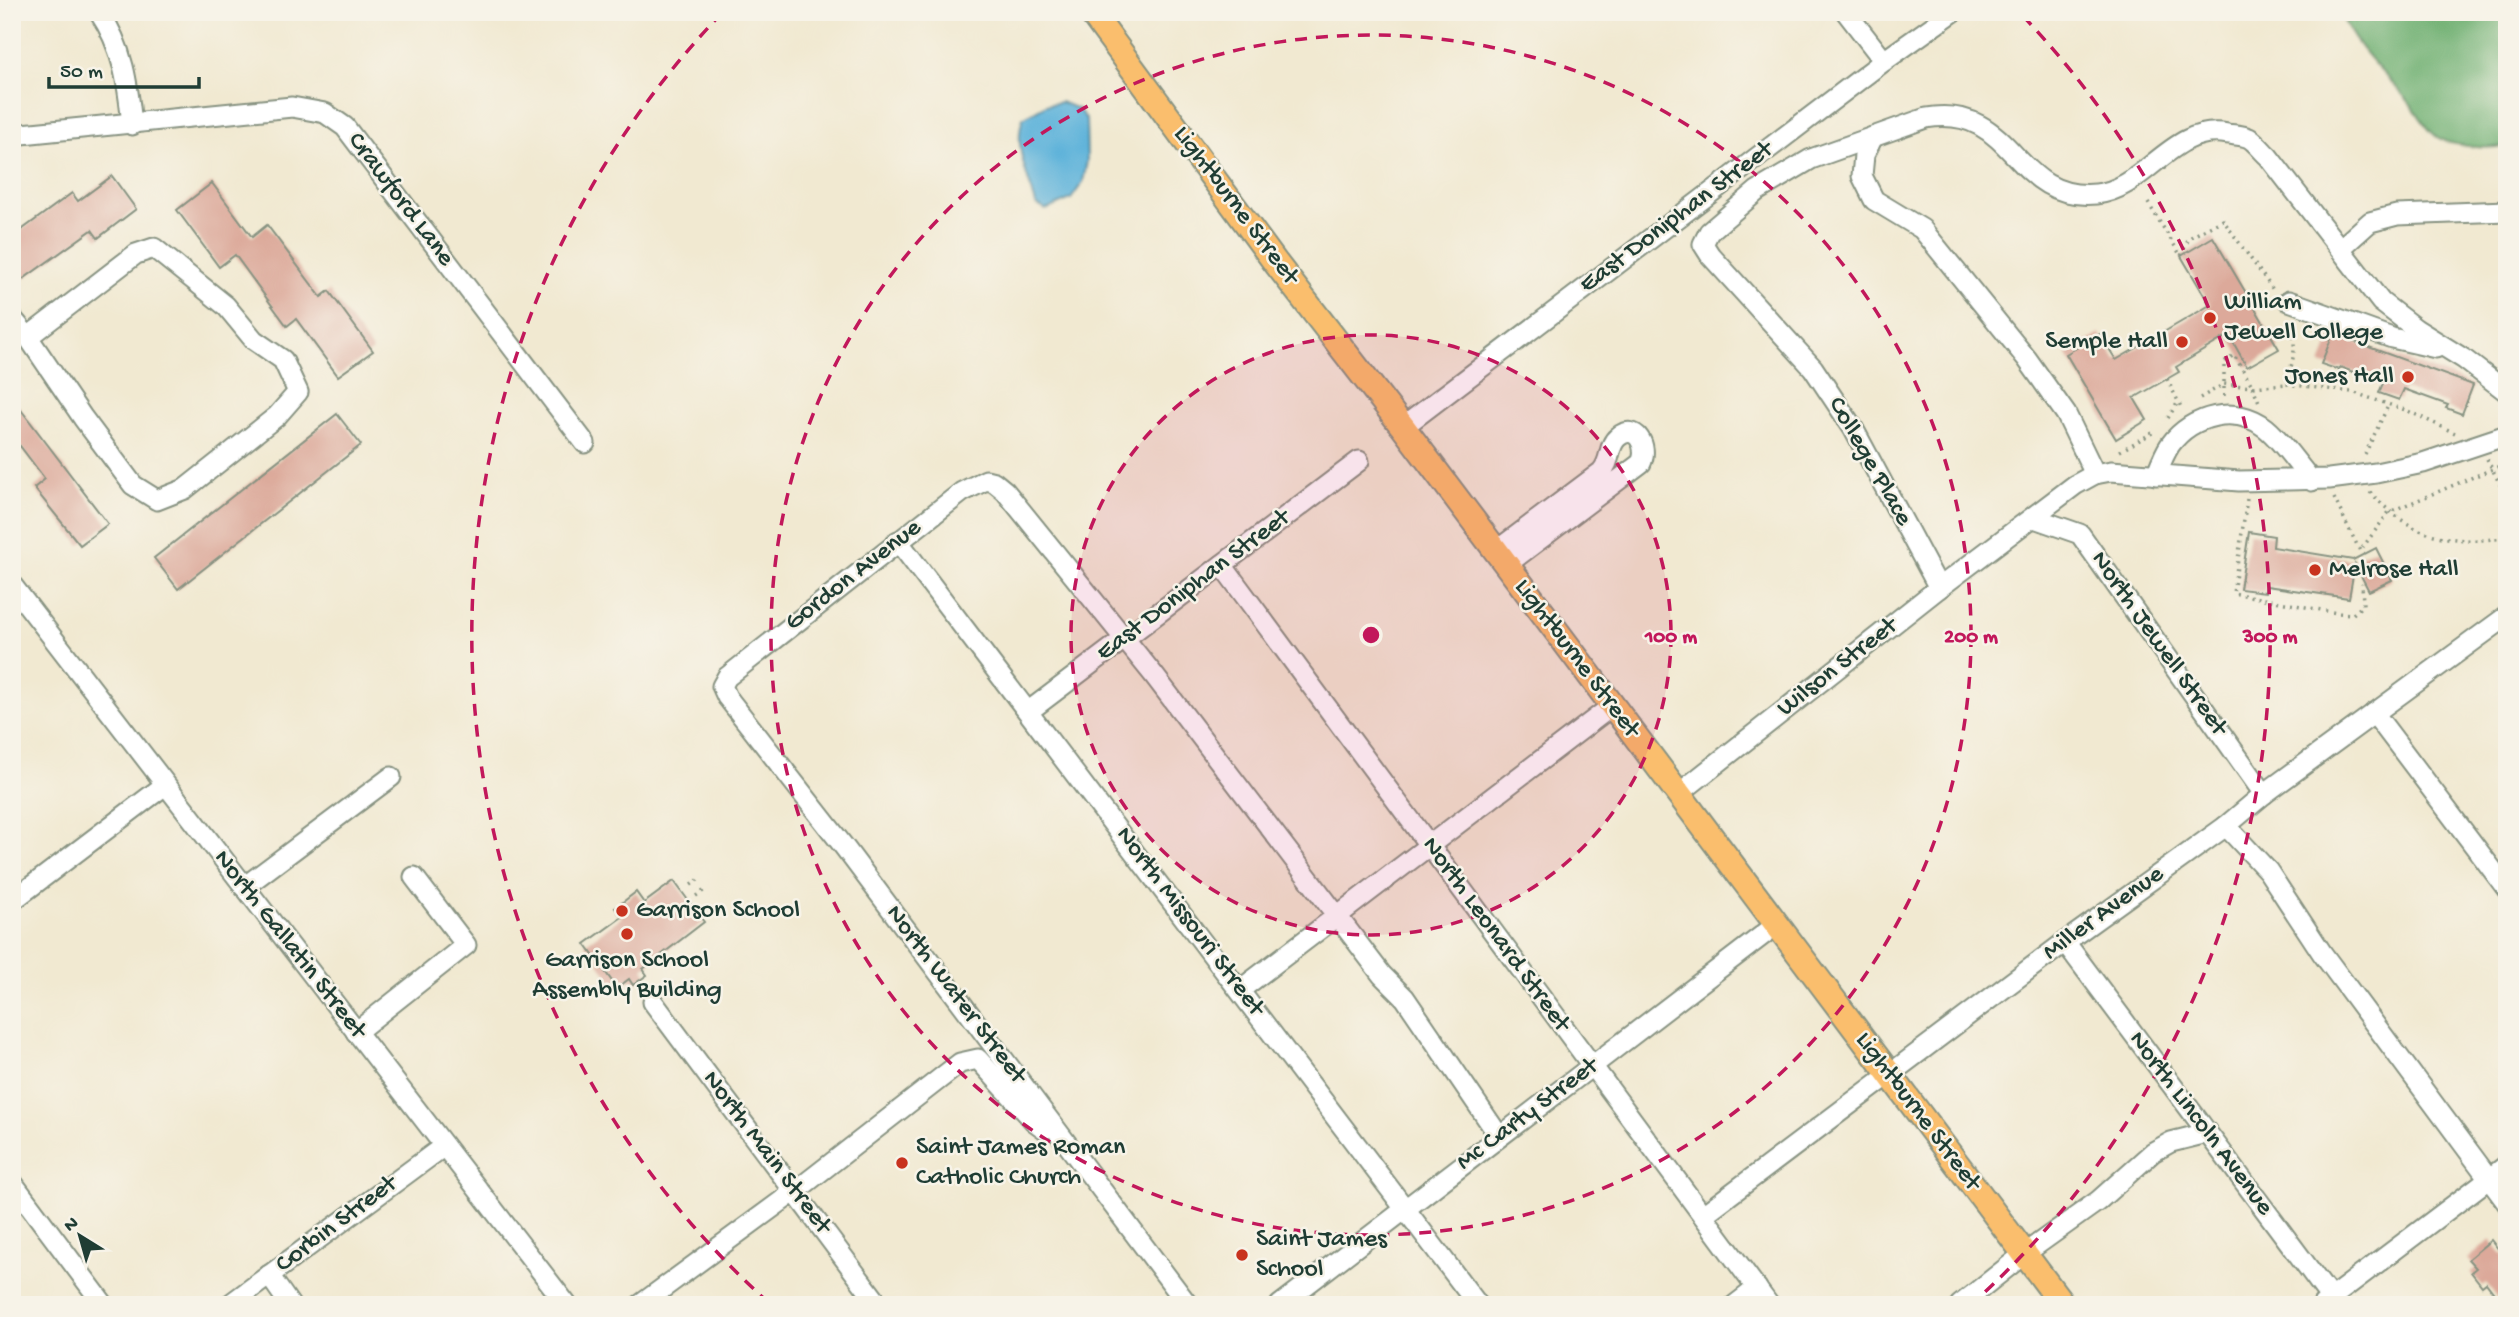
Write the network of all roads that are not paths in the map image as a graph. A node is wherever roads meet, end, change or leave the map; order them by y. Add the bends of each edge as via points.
1 (99, 12) edge
2 (1091, 12) edge
3 (1846, 12) edge
4 (1954, 12) edge
5 (1884, 61) junction
6 (132, 125) junction
7 (12, 135) edge
8 (1873, 137) junction
9 (2507, 211) edge
10 (2341, 248) junction
11 (2289, 301) dead end
12 (12, 318) edge
13 (28, 337) junction
14 (2451, 351) junction
15 (2507, 392) edge
16 (1404, 427) junction
17 (2507, 435) edge
18 (585, 443) dead end
19 (1359, 461) dead end
20 (2095, 474) junction
21 (2156, 475) junction
22 (2312, 481) junction
23 (2034, 517) junction
24 (898, 541) junction
25 (1501, 558) junction
26 (1222, 565) junction
27 (12, 585) edge
28 (1940, 588) junction
29 (2507, 616) edge
30 (1124, 638) junction
31 (722, 686) joint
32 (1612, 706) junction
33 (1029, 711) junction
34 (2374, 713) junction
35 (391, 777) dead end
36 (165, 785) junction
37 (1677, 794) junction
38 (2264, 794) junction
39 (2227, 826) junction
40 (1429, 845) junction
41 (414, 877) dead end
42 (244, 887) junction
43 (2507, 889) edge
44 (12, 901) edge
45 (1336, 916) junction
46 (1776, 925) junction
47 (2065, 943) junction
48 (1240, 990) junction
49 (653, 1002) dead end
50 (356, 1032) junction
51 (1592, 1066) junction
52 (1889, 1074) junction
53 (2207, 1133) junction
54 (1499, 1136) junction
55 (444, 1146) junction
56 (1069, 1146) junction
57 (2507, 1165) edge
58 (2488, 1179) junction
59 (12, 1182) edge
60 (794, 1192) junction
61 (2507, 1203) edge
62 (1406, 1208) junction
63 (1703, 1215) junction
64 (2024, 1254) junction
65 (269, 1275) junction
66 (1757, 1288) junction
67 (2329, 1303) edge
68 (104, 1305) edge
69 (229, 1305) edge
70 (290, 1305) edge
71 (567, 1305) edge
72 (640, 1305) edge
73 (879, 1305) edge
74 (1188, 1305) edge
75 (1280, 1305) edge
76 (1478, 1305) edge
77 (1735, 1305) edge
78 (1769, 1305) edge
79 (1961, 1305) edge
80 (2063, 1305) edge

1 - 6 street via 124,65
2 - 16 main road, Lightburne Street via 1275,262
3 - 5 street
4 - 5 street, East Doniphan Street
5 - 16 street, East Doniphan Street
6 - 7 street, Crawford Lane
6 - 18 street, Crawford Lane via 292,107 325,113 345,127
8 - 10 street via 1926,118 1964,117 1996,136 2043,183 2070,194 2099,194 2126,183 2190,136 2218,132 2249,138
8 - 20 street via 1864,155 1862,176 1874,200 1922,229 2010,338 2066,414
8 - 28 street, College Place via 1811,159 1757,191 1709,232 1703,244 1813,368 1853,428
9 - 10 street via 2397,215 2370,222
10 - 14 street via 2381,302
11 - 14 street via 2392,338
12 - 13 street
13 - 13 street via 133,485 158,500 185,489 277,416 298,392 283,360 254,340 226,306 153,248 136,254
14 - 15 street
16 - 25 main road, Lightburne Street
17 - 22 street via 2423,463
19 - 26 street, East Doniphan Street
20 - 21 street
20 - 23 street, Wilson Street
21 - 22 street
21 - 22 street via 2172,443 2198,422 2236,414 2267,429
23 - 28 street, Wilson Street
23 - 38 street, North Jewell Street via 2080,534
24 - 30 street, Gordon Avenue via 962,492 986,480 994,482
24 - 31 street, Gordon Avenue via 727,677
24 - 33 street, North Missouri Street
25 - 25 street via 1641,463 1645,452 1641,440 1628,432 1615,439 1601,472
25 - 32 main road, Lightburne Street
26 - 30 street, East Doniphan Street
26 - 40 street, North Leonard Street
27 - 36 street, North Gallatin Street
28 - 37 street, Wilson Street
29 - 34 street, Miller Avenue
30 - 33 street, East Doniphan Street
30 - 45 street
31 - 56 street, North Water Street
32 - 37 main road, Lightburne Street
32 - 40 street
33 - 48 street, North Missouri Street
34 - 38 street, Miller Avenue
34 - 43 street
35 - 42 street
36 - 42 street, North Gallatin Street
36 - 44 street
37 - 46 main road, Lightburne Street
38 - 39 street, Miller Avenue
39 - 47 street, Miller Avenue
39 - 58 street via 2268,871 2322,953
40 - 45 street
40 - 51 street, North Leonard Street
41 - 50 street via 466,945
42 - 50 street, North Gallatin Street
45 - 48 street
45 - 54 street via 1405,998
46 - 51 street, Mc Carty Street
46 - 52 main road, Lightburne Street
47 - 52 street, Miller Avenue
47 - 53 street, North Lincoln Avenue
48 - 62 street, North Missouri Street
49 - 60 street, North Main Street
50 - 55 street, North Gallatin Street
51 - 54 street, Mc Carty Street
51 - 63 street, North Leonard Street
52 - 63 street, Miller Avenue
52 - 64 main road, Lightburne Street
53 - 64 street via 2153,1152 2098,1201
53 - 67 street, North Lincoln Avenue
54 - 62 street, Mc Carty Street
55 - 65 street, Corbin Street
55 - 71 street, North Gallatin Street
56 - 60 street via 1034,1121 978,1059 960,1063
56 - 74 street, North Water Street
57 - 58 street
58 - 61 street
58 - 67 street
59 - 68 street
60 - 72 street
60 - 73 street, North Main Street
62 - 75 street, Mc Carty Street
62 - 76 street, North Missouri Street
63 - 66 street, North Leonard Street
64 - 79 street
64 - 80 main road, Lightburne Street
65 - 69 street, Corbin Street
65 - 70 street
66 - 77 street
66 - 78 street, North Leonard Street

